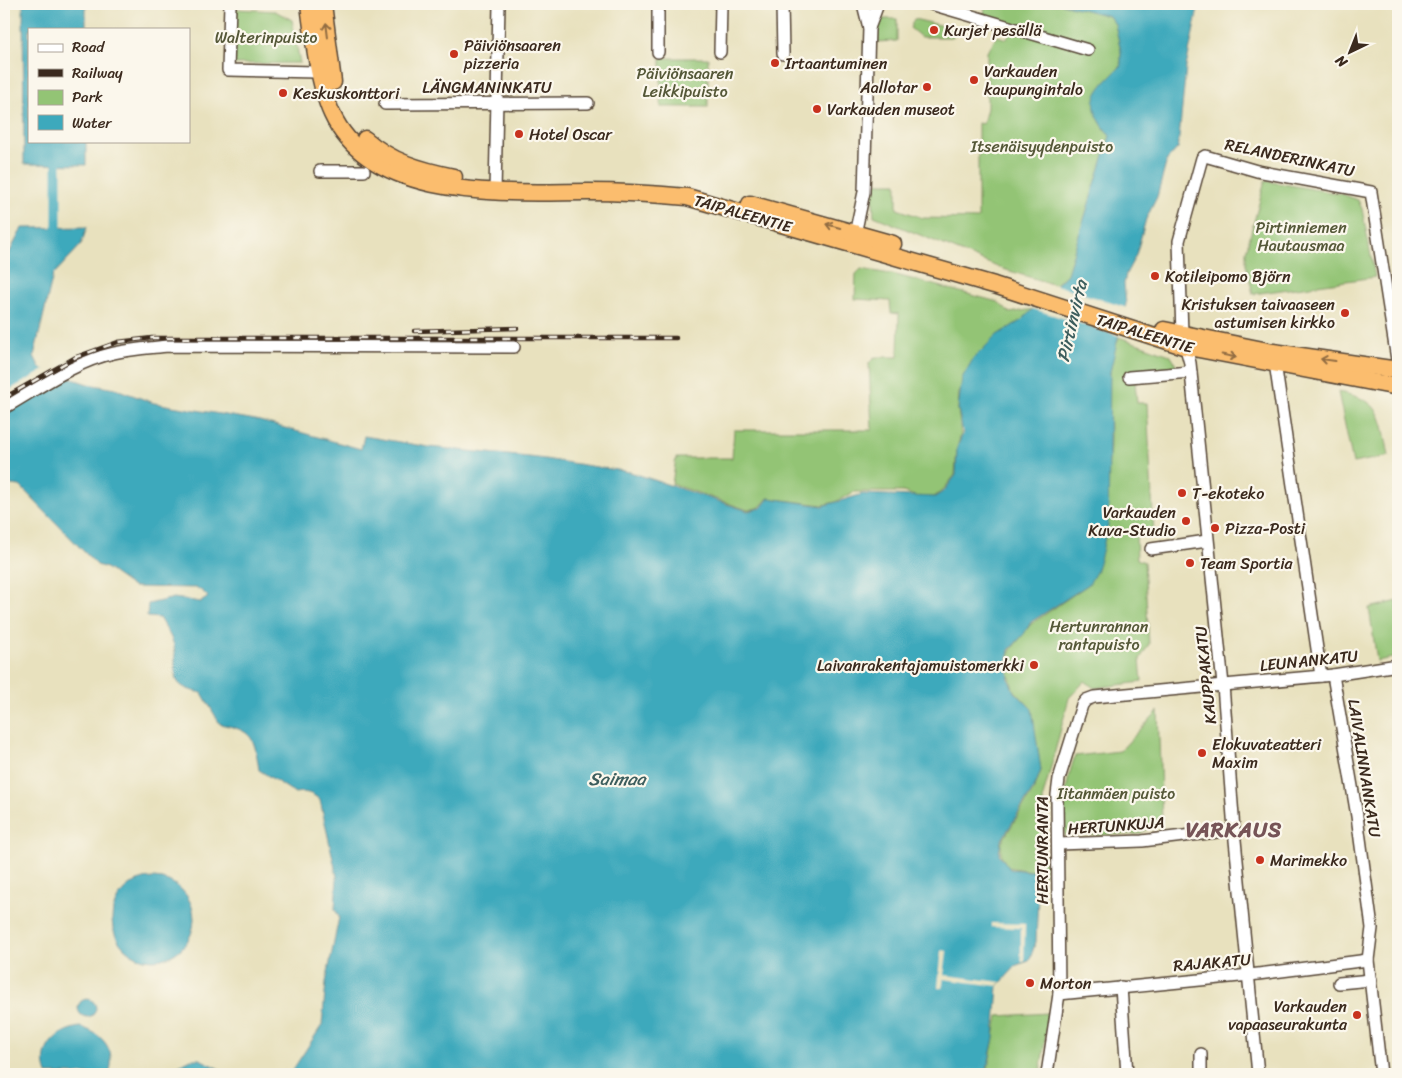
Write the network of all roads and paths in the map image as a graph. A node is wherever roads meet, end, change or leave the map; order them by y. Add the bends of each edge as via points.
1 (230, 4) edge
2 (309, 4) edge
3 (323, 4) edge
4 (499, 4) edge
5 (658, 4) edge
6 (721, 4) edge
7 (782, 4) edge
8 (863, 4) edge
9 (878, 4) edge
10 (930, 4) edge
11 (869, 28) junction
12 (1088, 50) dead end
13 (658, 52) dead end
14 (720, 52) dead end
15 (783, 54) dead end
16 (316, 72) dead end
17 (498, 103) junction
18 (588, 103) dead end
19 (385, 104) dead end
20 (1205, 156) joint
21 (320, 171) dead end
22 (364, 172) dead end
23 (496, 186) junction
24 (854, 238) junction
25 (1183, 340) junction
26 (514, 347) dead end
27 (1274, 359) junction
28 (1398, 366) edge
29 (1398, 370) edge
30 (1191, 372) junction
31 (1129, 378) dead end
32 (1398, 388) edge
33 (4, 408) edge
34 (1207, 541) junction
35 (1151, 549) dead end
36 (1398, 665) edge
37 (1333, 675) junction
38 (1321, 676) junction
39 (1223, 685) junction
40 (1234, 830) junction
41 (1059, 844) junction
42 (1368, 960) junction
43 (1250, 975) junction
44 (1371, 980) junction
45 (1339, 983) dead end
46 (1121, 987) junction
47 (1059, 994) junction
48 (1201, 1054) dead end
49 (1047, 1074) edge
50 (1126, 1074) edge
51 (1201, 1074) edge
52 (1258, 1074) edge
53 (1381, 1074) edge

1 - 16 street via 228,70
2 - 23 highway, TAIPALEENTIE via 325,94 333,116 350,140 392,172 424,183
23 -> 3 highway, TAIPALEENTIE via 419,170 375,148 356,132 344,116 334,90
4 - 17 street
5 - 13 street
6 - 14 street
7 - 15 street
8 - 11 street
9 - 11 street
10 - 12 street
11 - 24 street via 864,192
17 - 18 street, LÄNGMANINKATU
17 - 19 street, LÄNGMANINKATU
17 - 23 street
20 - 25 street, KAUPPAKATU via 1179,242
20 - 28 street, RELANDERINKATU via 1257,170 1371,192
21 - 22 street
23 - 24 highway, TAIPALEENTIE via 690,187
24 - 25 highway, TAIPALEENTIE
25 - 27 highway, TAIPALEENTIE
25 - 30 street, KAUPPAKATU
26 - 33 street via 168,346 113,353 80,365
29 -> 27 highway
27 - 32 highway
27 - 38 street
30 - 31 street
30 - 34 street, KAUPPAKATU
34 - 35 street
34 - 39 street, KAUPPAKATU
36 - 37 street, LEUNANKATU
37 - 38 street, LEUNANKATU
37 - 42 street, LAIVALINNANKATU via 1372,928
38 - 39 street, LEUNANKATU
39 - 40 street, KAUPPAKATU
39 - 41 street, HERTUNRANTA via 1094,696 1086,700 1060,779 1056,808
40 - 41 street, HERTUNKUJA via 1142,841
40 - 43 street, KAUPPAKATU
41 - 47 street, HERTUNRANTA
42 - 43 street, RAJAKATU
42 - 44 street, LAIVALINNANKATU
43 - 46 street, RAJAKATU
43 - 52 street, KAUPPAKATU
44 - 45 street
44 - 53 street, LAIVALINNANKATU
46 - 47 street, RAJAKATU
46 - 50 street
47 - 49 street, HERTUNRANTA
48 - 51 street

